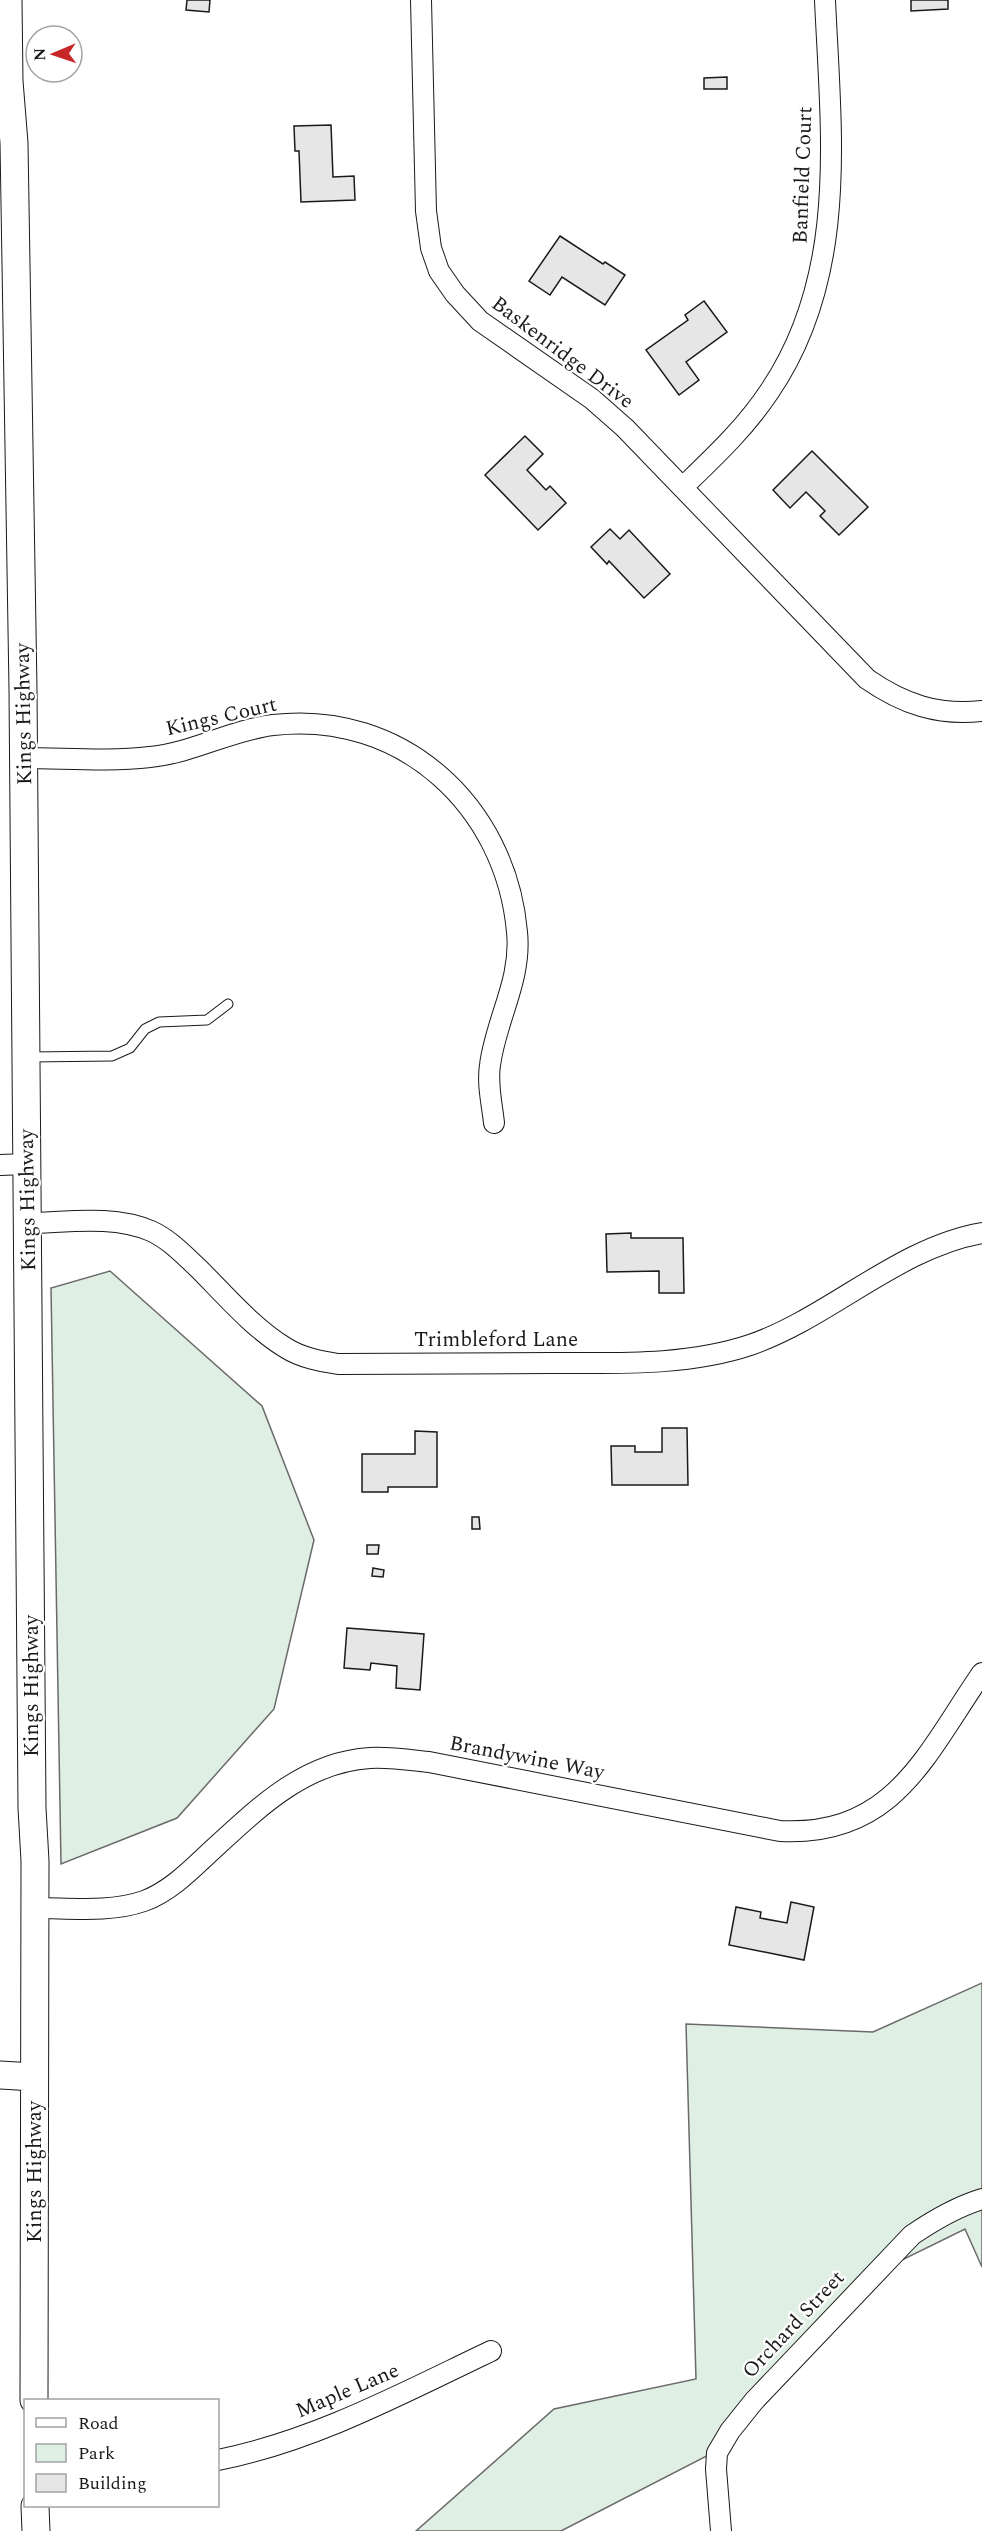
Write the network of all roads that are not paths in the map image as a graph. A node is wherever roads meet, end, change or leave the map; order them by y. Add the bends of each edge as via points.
1 (8, 0) edge
2 (421, 0) edge
3 (825, 0) edge
4 (5, 81) edge
5 (8, 242) edge
6 (684, 486) junction
7 (982, 711) edge
8 (23, 758) junction
9 (228, 1004) dead end
10 (26, 1057) junction
11 (495, 1124) dead end
12 (13, 1164) edge
13 (29, 1223) junction
14 (982, 1233) edge
15 (982, 1673) edge
16 (35, 1908) junction
17 (0, 2075) edge
18 (34, 2078) junction
19 (982, 2199) edge
20 (491, 2351) dead end
21 (34, 2399) edge
22 (219, 2460) edge
23 (35, 2507) edge
24 (36, 2531) edge
25 (721, 2531) edge

1 - 4 street, Kings Highway
2 - 6 street, Baskenridge Drive via 426,211 431,248 440,271 454,294 480,321 592,399
3 - 6 street, Banfield Court via 831,182 818,285 795,347 767,395 735,435
4 - 5 street, Kings Highway via 14,143
5 - 8 street, Kings Highway
6 - 7 street, Baskenridge Drive via 867,679 889,694 929,710
8 - 10 street, Kings Highway
8 - 11 street, Kings Court via 152,757 254,728 299,723 366,734 428,766 461,795 486,830 515,906 515,975 490,1066
9 - 10 lane via 207,1020 159,1022 145,1029 130,1048 112,1056
10 - 12 street, Kings Highway
12 - 13 street, Kings Highway
13 - 14 street, Trimbleford Lane via 102,1221 153,1232 183,1254 286,1348 318,1361 338,1364 628,1363 712,1355 780,1332 926,1251 961,1236
13 - 16 street, Kings Highway
15 - 16 street, Brandywine Way via 901,1789 864,1816 815,1832 780,1831 429,1762 369,1758 329,1767 282,1789 181,1878 151,1898 101,1908
16 - 18 street, Kings Highway
17 - 18 street
18 - 21 street, Kings Highway
19 - 25 street, Orchard Street via 935,2219 912,2235 736,2423 717,2453
20 - 22 street, Maple Lane via 351,2418
23 - 24 street

